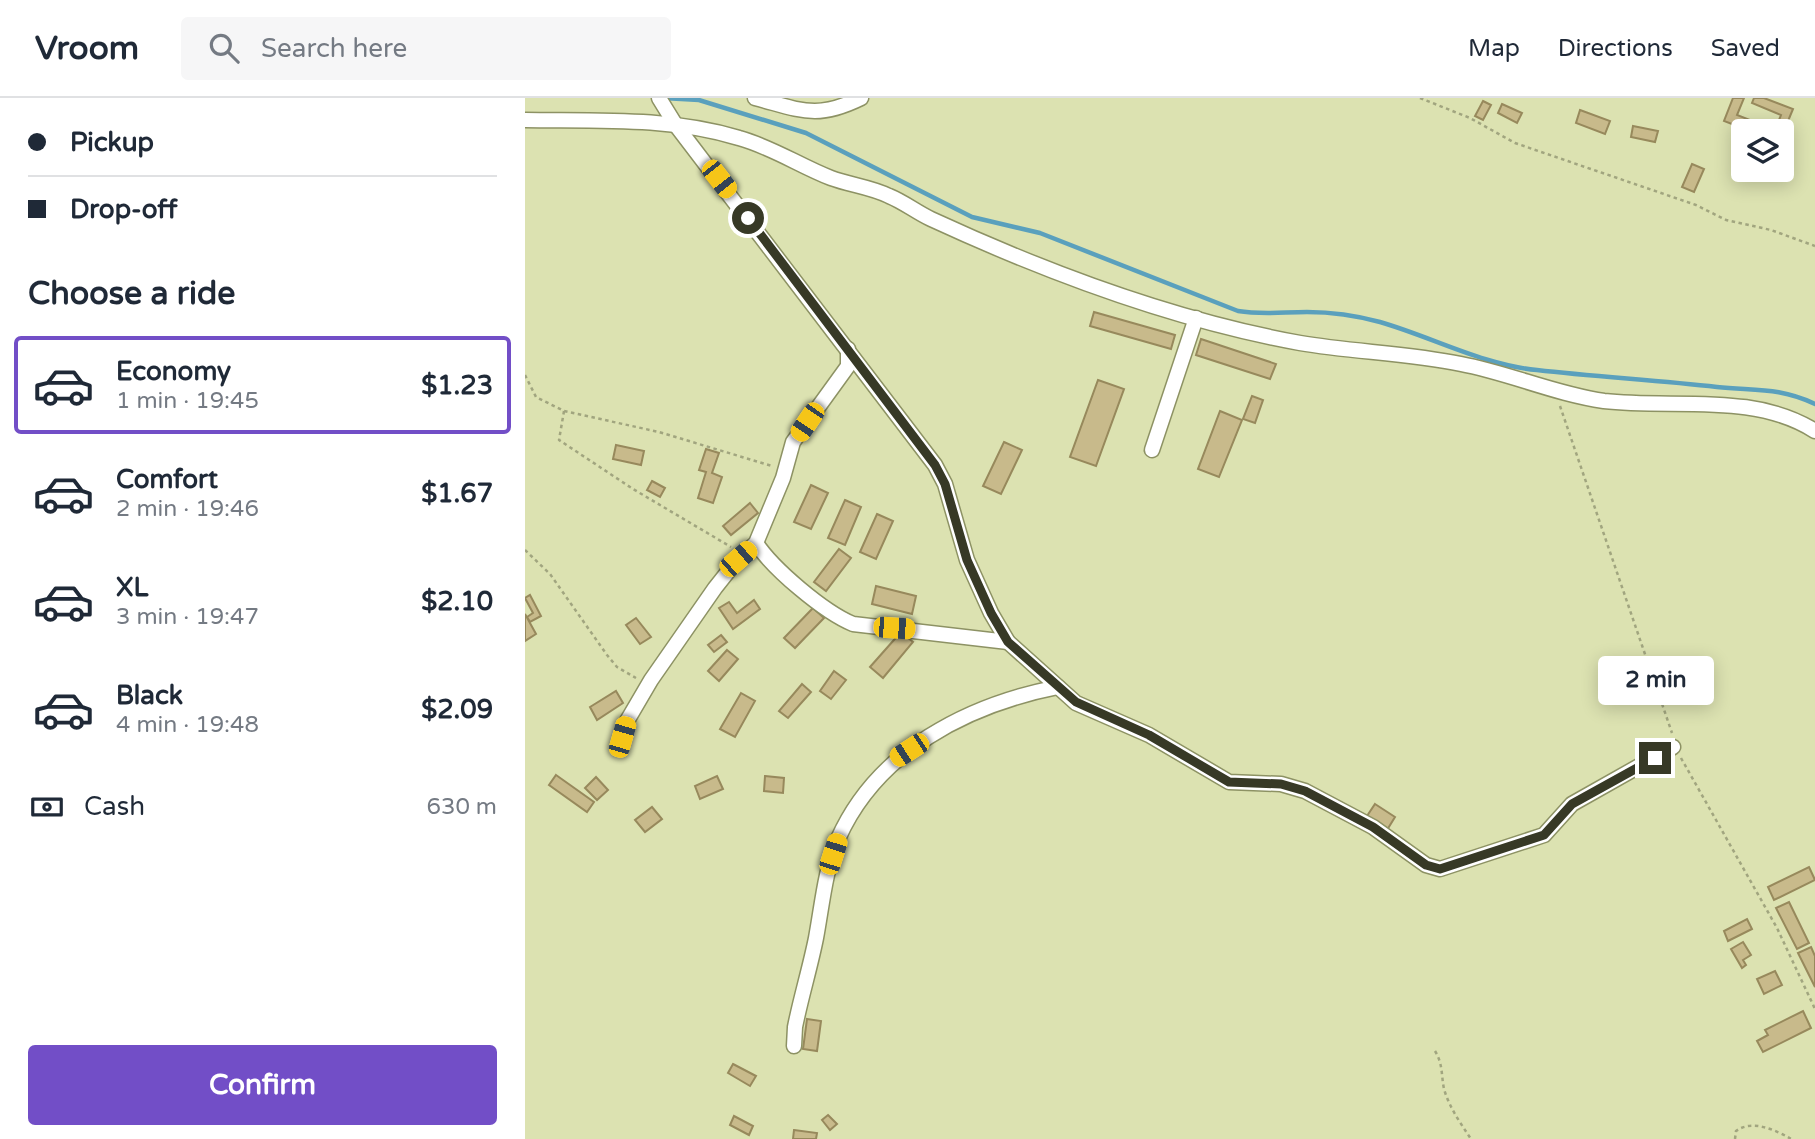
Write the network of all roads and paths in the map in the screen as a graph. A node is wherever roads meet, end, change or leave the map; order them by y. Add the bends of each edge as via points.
1 (659, 98) edge
2 (755, 98) edge
3 (861, 98) edge
4 (1420, 98) edge
5 (671, 119) junction
6 (525, 120) edge
7 (1815, 246) edge
8 (1196, 318) junction
9 (848, 349) junction
10 (525, 375) edge
11 (1553, 390) junction
12 (563, 411) junction
13 (1815, 430) edge
14 (1152, 450) dead end
15 (785, 471) junction
16 (756, 543) junction
17 (525, 550) edge
18 (738, 559) junction
19 (1008, 642) junction
20 (652, 680) junction
21 (1058, 687) junction
22 (622, 737) dead end
23 (1673, 747) junction
24 (1815, 1009) edge
25 (794, 1046) dead end
26 (1435, 1051) dead end
27 (1471, 1139) edge
28 (1735, 1139) edge
29 (1791, 1139) edge

1 - 5 street
2 - 3 street via 817,113
4 - 7 path via 1515,143 1696,205 1726,220
5 - 6 street
5 - 8 street via 771,148 830,178 889,196 1023,259
5 - 9 street
8 - 11 street via 1300,343 1461,364
8 - 14 street
9 - 15 street via 848,366 793,443
9 - 19 street via 935,465 967,560
10 - 12 path via 536,397
11 - 13 street via 1605,401 1745,408
11 - 23 path via 1672,725
12 - 15 path via 659,432
12 - 18 path via 559,440 730,545
15 - 16 street
16 - 18 street
16 - 19 street via 840,619
17 - 20 path via 550,574 617,667
18 - 20 street
19 - 21 street
20 - 22 street
21 - 23 street via 1076,702 1149,735 1220,778 1305,791 1373,827 1426,865 1440,869 1544,835 1572,804
21 - 25 street via 1011,699 950,725 895,758 864,793 838,840 829,868
23 - 24 path via 1689,767 1746,871
26 - 27 path via 1450,1104
28 - 29 path via 1736,1131 1752,1125

